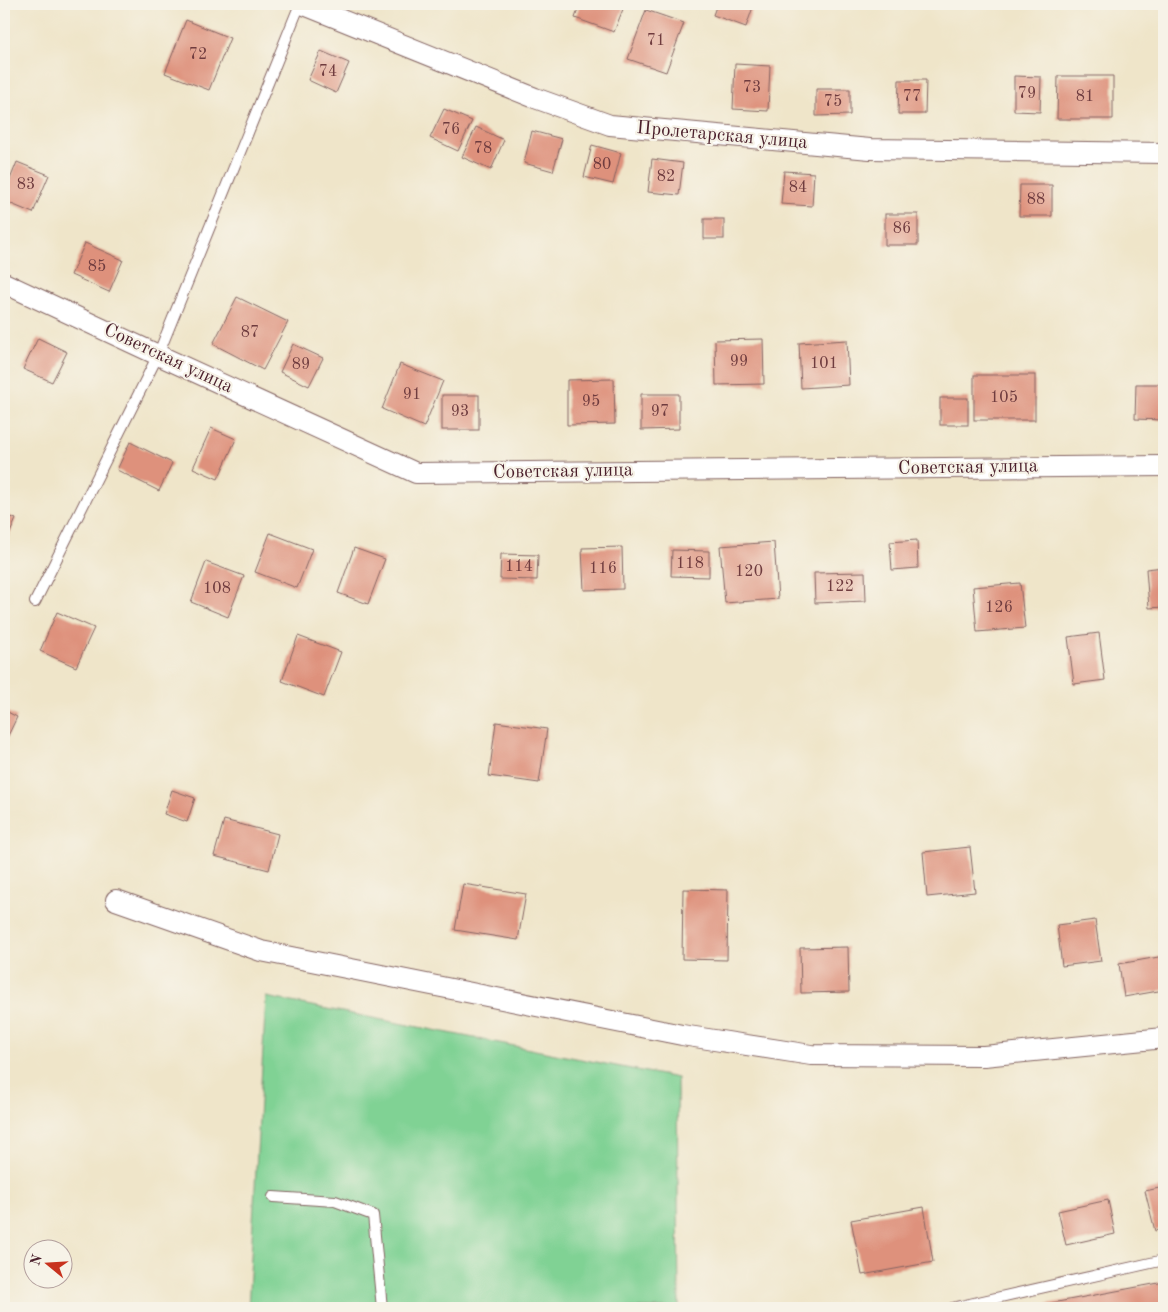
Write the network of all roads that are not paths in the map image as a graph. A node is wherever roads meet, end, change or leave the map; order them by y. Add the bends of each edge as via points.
1 (302, 4) edge
2 (1164, 153) edge
3 (4, 283) edge
4 (158, 355) junction
5 (1164, 466) edge
6 (35, 602) dead end
7 (116, 900) dead end
8 (1164, 1038) edge
9 (273, 1197) dead end
10 (1164, 1260) edge
11 (382, 1308) edge
12 (952, 1308) edge

1 - 2 street, Пролетарская улица via 610,125 870,150
1 - 4 lane
3 - 4 street, Советская улица
4 - 5 street, Советская улица via 416,473
4 - 6 lane
7 - 8 street via 261,952 682,1035 811,1055 984,1056
9 - 11 lane via 335,1201 373,1215
10 - 12 lane

